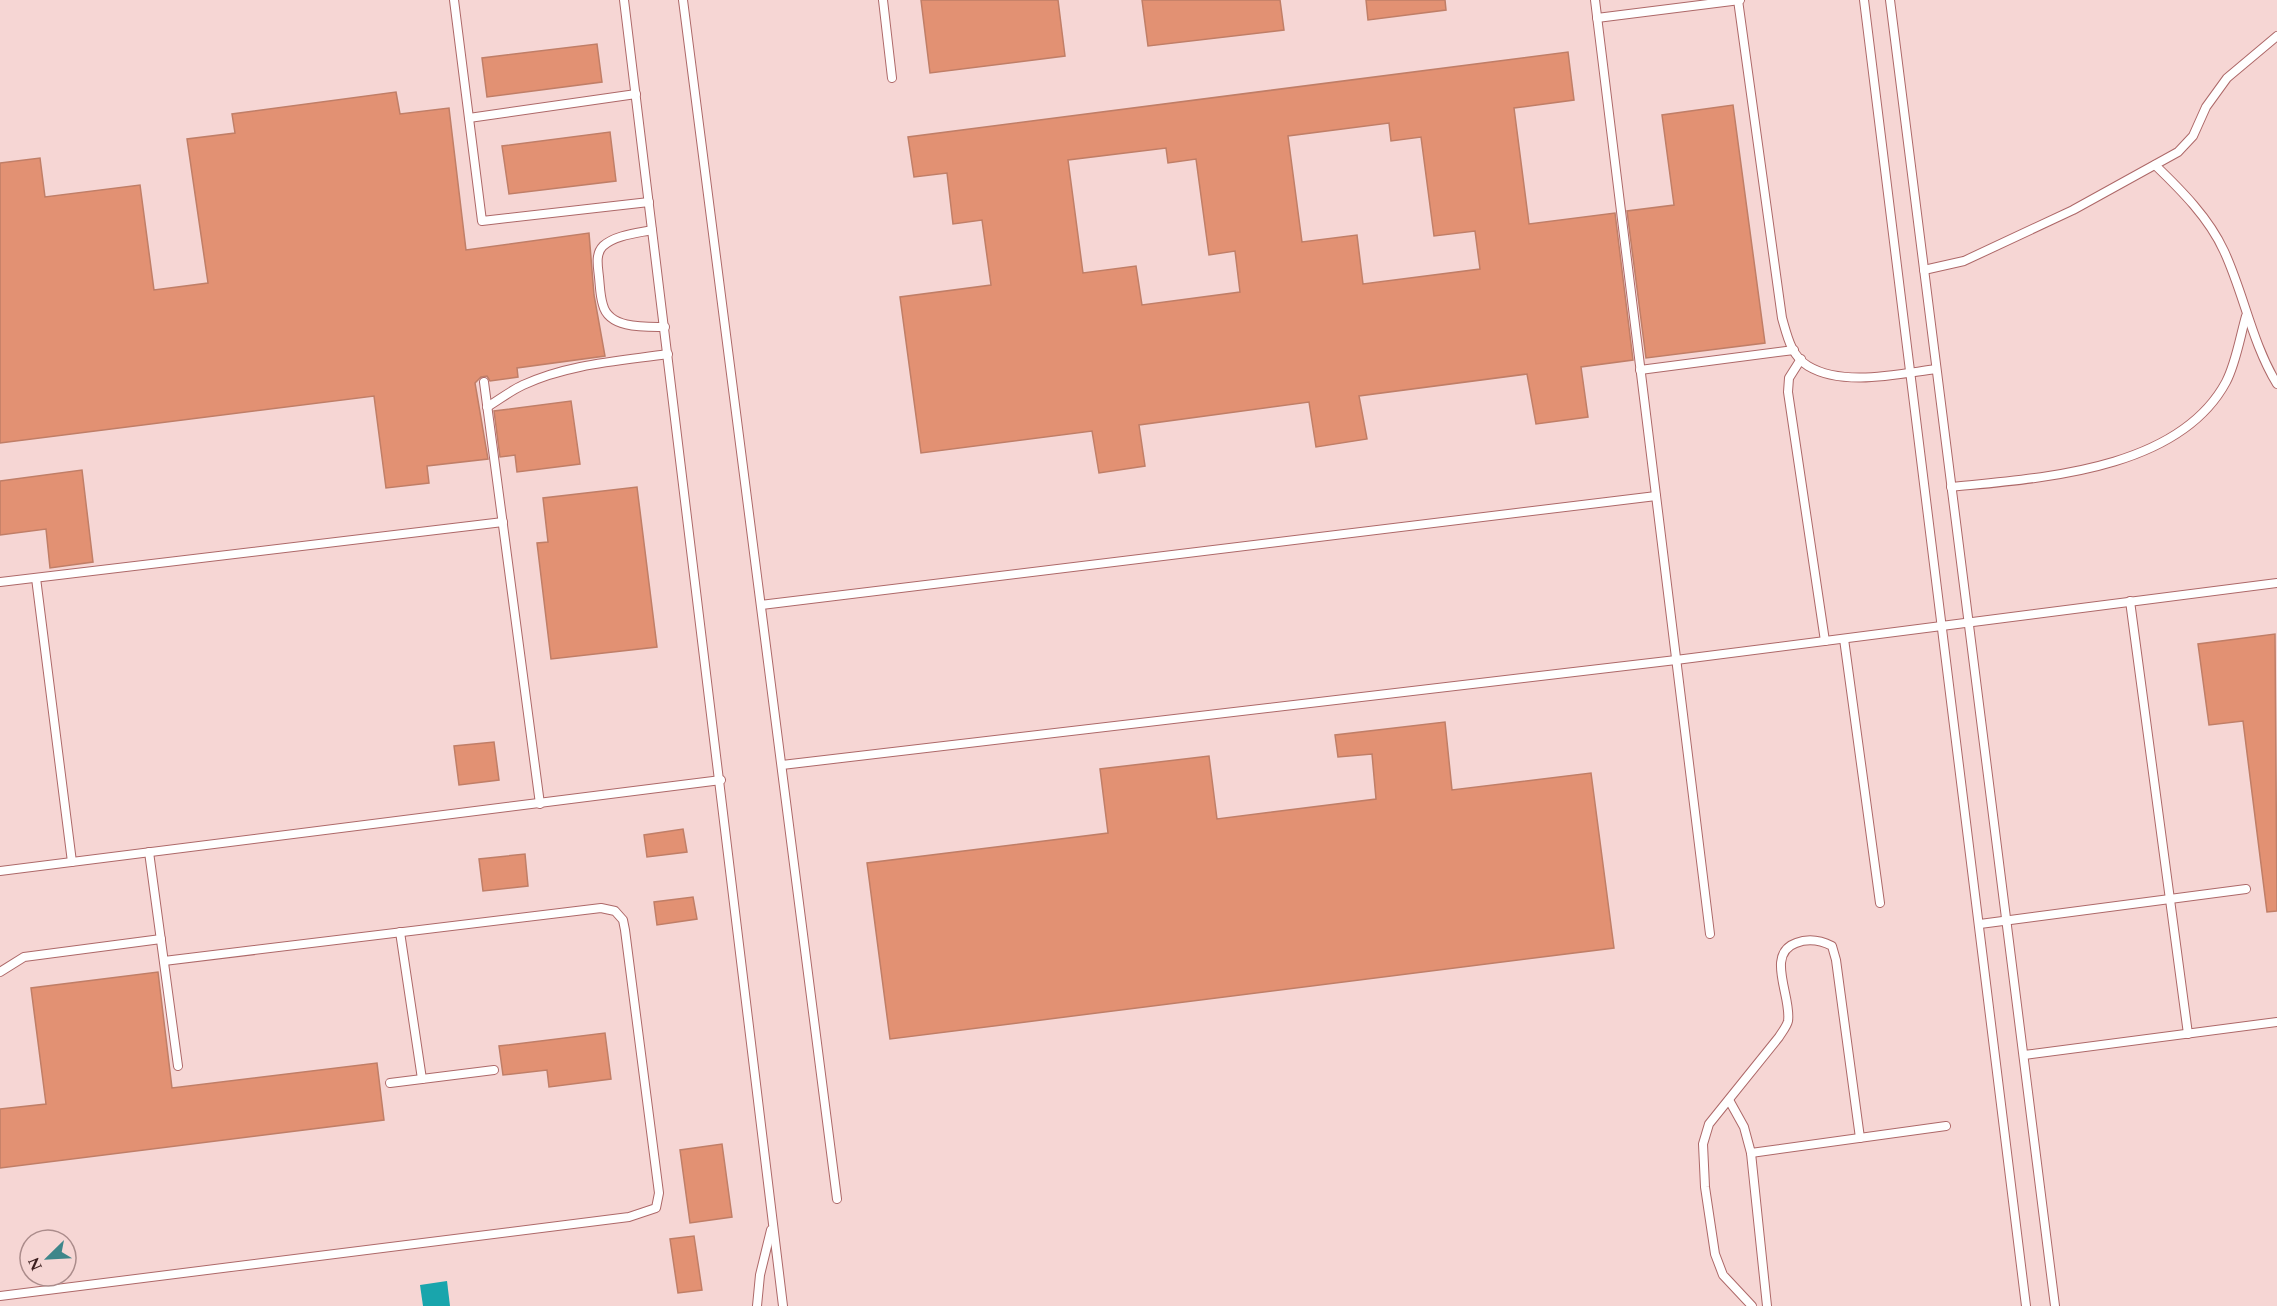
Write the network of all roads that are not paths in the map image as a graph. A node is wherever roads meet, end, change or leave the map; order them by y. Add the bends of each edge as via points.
1 (454, 0) edge
2 (624, 0) edge
3 (683, 0) edge
4 (883, 0) edge
5 (1595, 0) edge
6 (1739, 0) edge
7 (1864, 0) edge
8 (1890, 0) edge
9 (1597, 18) junction
10 (2277, 36) edge
11 (892, 78) dead end
12 (636, 94) junction
13 (469, 118) junction
14 (2155, 165) junction
15 (649, 202) junction
16 (652, 230) junction
17 (1924, 270) junction
18 (2246, 316) junction
19 (665, 327) junction
20 (1794, 350) junction
21 (668, 354) junction
22 (1801, 359) junction
23 (1936, 369) junction
24 (1640, 370) junction
25 (1911, 372) junction
26 (484, 382) dead end
27 (2277, 384) edge
28 (487, 407) junction
29 (1951, 487) junction
30 (1656, 496) junction
31 (503, 522) junction
32 (36, 578) junction
33 (0, 582) edge
34 (2277, 583) edge
35 (2130, 601) junction
36 (761, 604) junction
37 (1969, 623) junction
38 (1943, 626) junction
39 (1844, 639) junction
40 (1825, 641) junction
41 (1676, 660) junction
42 (782, 765) junction
43 (721, 780) junction
44 (540, 804) junction
45 (149, 852) junction
46 (72, 862) junction
47 (0, 871) edge
48 (2246, 889) dead end
49 (2169, 899) junction
50 (1880, 903) dead end
51 (2006, 919) junction
52 (1980, 924) junction
53 (400, 932) junction
54 (1710, 934) dead end
55 (161, 939) junction
56 (164, 961) junction
57 (0, 972) edge
58 (2277, 1023) edge
59 (2188, 1034) junction
60 (2024, 1054) junction
61 (178, 1066) dead end
62 (494, 1070) dead end
63 (422, 1079) junction
64 (390, 1083) dead end
65 (1729, 1100) junction
66 (1946, 1126) dead end
67 (1860, 1138) junction
68 (1751, 1153) junction
69 (837, 1199) dead end
70 (773, 1224) junction
71 (0, 1296) edge
72 (757, 1306) edge
73 (783, 1306) edge
74 (1752, 1306) edge
75 (1767, 1306) edge
76 (2026, 1306) edge
77 (2055, 1306) edge

1 - 13 lane
2 - 12 lane
3 - 36 lane
4 - 11 lane
5 - 9 lane
6 - 9 lane
6 - 20 lane via 1782,318
7 - 25 lane
8 - 17 lane
9 - 24 lane
10 - 14 lane via 2227,78 2206,107 2193,136 2178,152
12 - 13 lane
12 - 15 lane
13 - 15 lane via 482,221
14 - 17 lane via 2073,210 1964,261
14 - 18 lane via 2191,201 2224,250
15 - 16 lane
16 - 19 lane
16 - 19 lane via 604,244 599,252 598,274 608,316 640,327
17 - 23 lane
18 - 27 lane
18 - 29 lane via 2226,381 2199,418 2169,440 2107,463 2045,477
19 - 21 lane
20 - 22 lane
20 - 24 lane
21 - 28 lane via 555,373 522,385
21 - 43 lane
22 - 25 lane via 1829,374 1854,377
22 - 40 lane via 1789,378 1788,392
23 - 25 lane
23 - 29 lane
24 - 30 lane
25 - 38 lane
26 - 28 lane
28 - 31 lane
29 - 37 lane
30 - 36 lane
30 - 41 lane
31 - 32 lane
31 - 44 lane
32 - 33 lane
32 - 46 lane
34 - 35 lane
35 - 37 lane
35 - 49 lane
36 - 42 lane
37 - 38 lane
37 - 51 lane
38 - 39 lane
38 - 52 lane
39 - 40 lane
39 - 50 lane
40 - 41 lane
41 - 42 lane
41 - 54 lane
42 - 69 lane
43 - 44 lane
43 - 70 lane
44 - 45 lane
45 - 46 lane
45 - 55 lane
46 - 47 lane
48 - 49 lane
49 - 51 lane
49 - 59 lane
51 - 52 lane
51 - 60 lane
52 - 76 lane
53 - 56 lane
53 - 63 lane
53 - 71 lane via 601,908 620,914 657,1182 656,1208 629,1217
55 - 56 lane
55 - 57 lane via 24,957
56 - 61 lane
58 - 59 lane
59 - 60 lane
60 - 77 lane
62 - 63 lane
63 - 64 lane
65 - 67 lane via 1788,1022 1780,966 1783,951 1805,940 1821,940 1832,946 1836,960
65 - 68 lane via 1744,1127
65 - 74 lane via 1709,1124 1703,1144 1705,1187 1715,1254 1723,1275
66 - 67 lane
67 - 68 lane
68 - 75 lane
70 - 72 lane
70 - 73 lane

